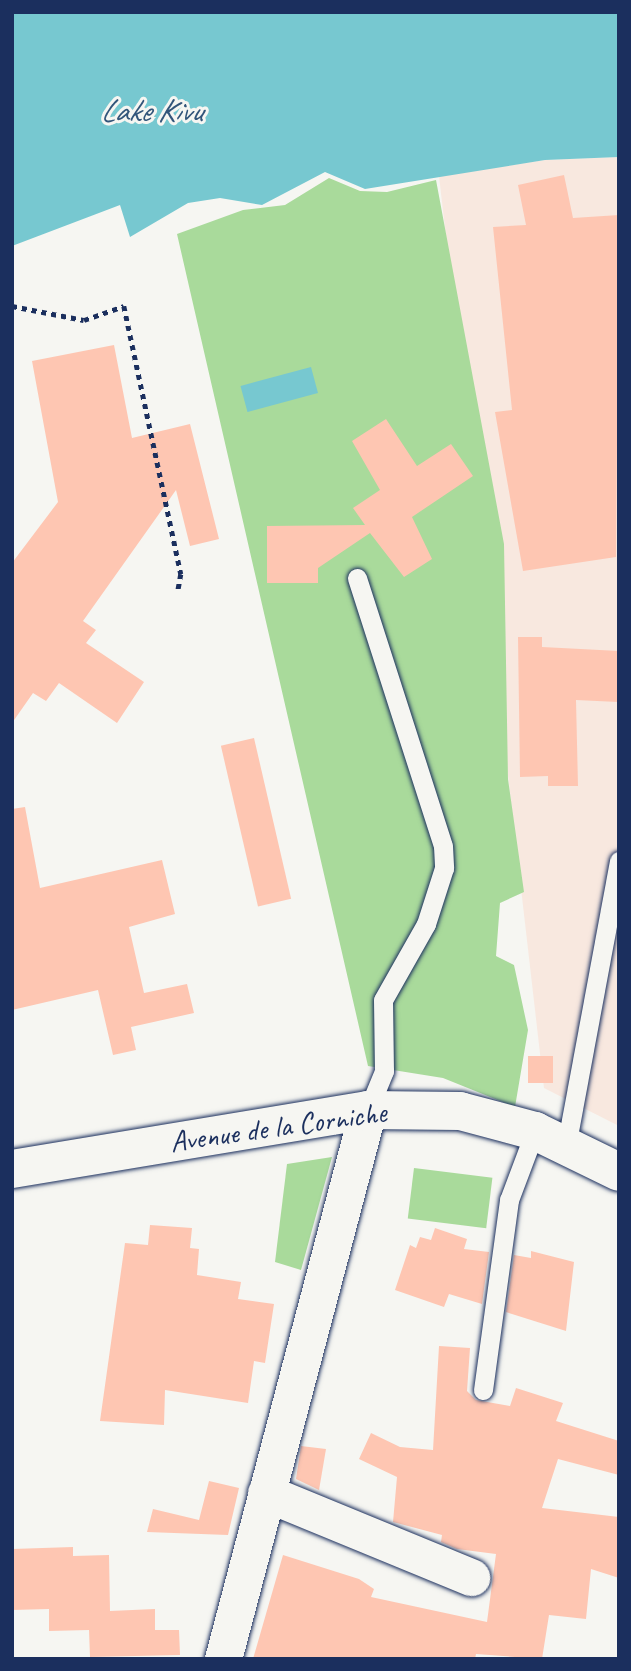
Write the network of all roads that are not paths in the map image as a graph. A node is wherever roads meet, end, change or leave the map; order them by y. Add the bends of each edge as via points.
1 (357, 578) dead end
2 (619, 861) edge
3 (368, 1110) junction
4 (550, 1139) junction
5 (12, 1169) edge
6 (619, 1172) edge
7 (483, 1390) dead end
8 (266, 1493) junction
9 (471, 1577) dead end
10 (223, 1659) edge

1 - 3 lane via 443,846 444,868 426,924 383,1000 384,1071
2 - 4 lane
3 - 4 street, Avenue de la Corniche via 460,1111
3 - 5 street, Avenue de la Corniche
3 - 8 street
4 - 6 street, Avenue de la Corniche
4 - 7 lane via 509,1200
8 - 9 street
8 - 10 street

